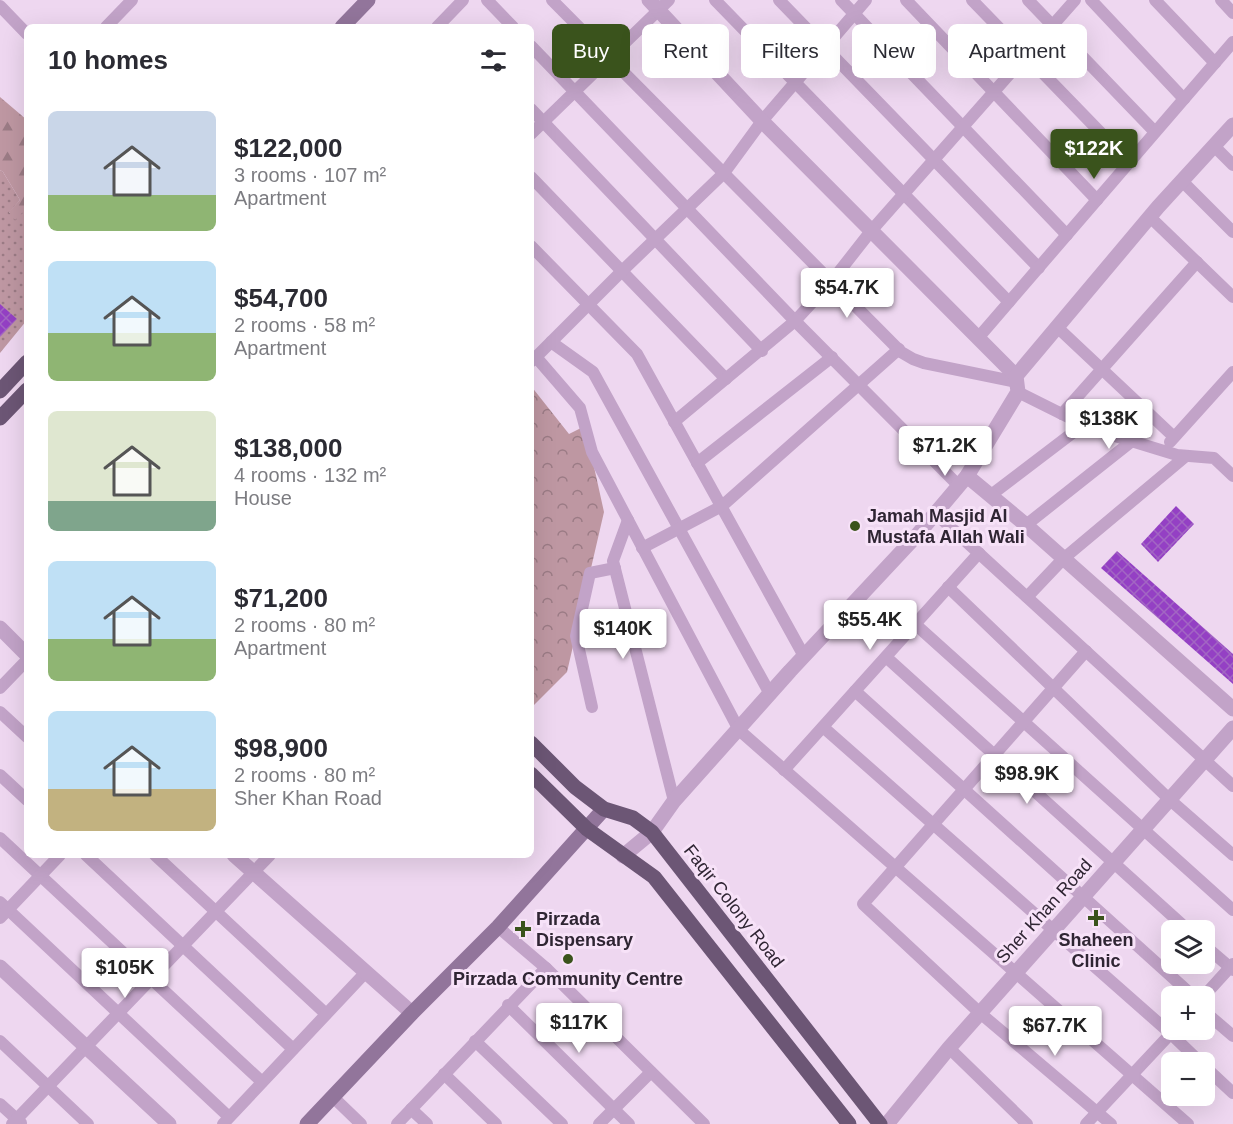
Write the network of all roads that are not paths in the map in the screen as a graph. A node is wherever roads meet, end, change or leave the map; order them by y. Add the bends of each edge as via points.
1 (132, 0) edge
2 (368, 0) edge
3 (463, 0) edge
4 (488, 0) edge
5 (552, 0) edge
6 (715, 0) edge
7 (779, 0) edge
8 (841, 0) edge
9 (866, 0) edge
10 (906, 0) edge
11 (972, 0) edge
12 (1028, 0) edge
13 (1075, 0) edge
14 (1091, 0) edge
15 (1155, 0) edge
16 (1221, 0) edge
17 (659, 4) edge
18 (0, 6) edge
19 (854, 13) junction
20 (1233, 13) edge
21 (109, 24) edge
22 (345, 24) edge
23 (445, 24) edge
24 (510, 24) edge
25 (576, 24) edge
26 (802, 24) edge
27 (995, 24) edge
28 (1051, 24) edge
29 (1055, 24) edge
30 (840, 29) edge
31 (24, 31) edge
32 (630, 36) edge
33 (1233, 42) edge
34 (534, 49) edge
35 (1087, 61) edge
36 (840, 63) edge
37 (1215, 63) junction
38 (589, 78) edge
39 (630, 78) edge
40 (798, 78) edge
41 (1006, 78) edge
42 (1047, 78) edge
43 (795, 82) junction
44 (575, 92) junction
45 (994, 92) junction
46 (1184, 99) junction
47 (534, 112) edge
48 (762, 121) junction
49 (543, 122) junction
50 (1233, 126) edge
51 (963, 127) junction
52 (534, 131) edge
53 (1155, 132) junction
54 (1214, 146) junction
55 (934, 160) junction
56 (1129, 162) junction
57 (1233, 165) edge
58 (724, 173) junction
59 (534, 180) edge
60 (1182, 181) junction
61 (904, 194) junction
62 (1097, 200) junction
63 (686, 209) junction
64 (1150, 217) junction
65 (871, 231) junction
66 (1233, 232) edge
67 (1067, 235) junction
68 (655, 238) junction
69 (534, 249) edge
70 (1197, 262) junction
71 (1039, 268) junction
72 (621, 272) junction
73 (831, 282) junction
74 (1233, 297) edge
75 (1009, 302) junction
76 (588, 305) junction
77 (795, 321) junction
78 (1057, 327) junction
79 (978, 338) junction
80 (551, 342) junction
81 (899, 349) junction
82 (762, 351) junction
83 (832, 357) junction
84 (534, 359) edge
85 (24, 365) edge
86 (1102, 369) junction
87 (1233, 372) edge
88 (726, 379) junction
89 (1017, 383) junction
90 (860, 385) junction
91 (0, 390) edge
92 (24, 393) edge
93 (1062, 414) junction
94 (0, 418) edge
95 (675, 422) junction
96 (1083, 425) junction
97 (1174, 437) junction
98 (1132, 441) junction
99 (1162, 450) junction
100 (1186, 456) junction
101 (697, 463) junction
102 (1233, 476) edge
103 (963, 481) junction
104 (991, 495) junction
105 (722, 506) junction
106 (935, 513) junction
107 (628, 520) junction
108 (1026, 525) junction
109 (679, 529) junction
110 (642, 548) junction
111 (979, 553) junction
112 (1064, 559) junction
113 (615, 568) junction
114 (948, 587) junction
115 (1027, 597) junction
116 (915, 624) junction
117 (0, 628) edge
118 (1086, 651) junction
119 (24, 652) edge
120 (804, 656) junction
121 (885, 657) junction
122 (24, 663) edge
123 (0, 688) edge
124 (1053, 688) junction
125 (855, 691) junction
126 (770, 694) junction
127 (592, 707) dead end
128 (1233, 709) edge
129 (0, 712) edge
130 (1023, 721) junction
131 (823, 727) junction
132 (1233, 728) edge
133 (739, 730) junction
134 (24, 734) edge
135 (534, 747) edge
136 (994, 755) junction
137 (1204, 759) junction
138 (784, 770) junction
139 (0, 775) edge
140 (534, 777) edge
141 (1233, 786) edge
142 (964, 789) junction
143 (24, 797) edge
144 (1169, 799) junction
145 (674, 801) junction
146 (604, 809) junction
147 (933, 824) junction
148 (1143, 829) junction
149 (587, 830) junction
150 (652, 832) junction
151 (0, 838) edge
152 (1233, 855) edge
153 (623, 856) junction
154 (57, 858) edge
155 (89, 858) edge
156 (158, 858) edge
157 (237, 858) edge
158 (267, 858) edge
159 (1113, 862) junction
160 (894, 867) junction
161 (254, 874) junction
162 (40, 875) junction
163 (1083, 896) junction
164 (3, 910) edge
165 (1233, 910) edge
166 (216, 912) junction
167 (1177, 920) edge
168 (498, 927) junction
169 (1053, 930) junction
170 (183, 946) junction
171 (1215, 954) edge
172 (0, 967) edge
173 (1232, 967) edge
174 (546, 968) junction
175 (366, 972) junction
176 (1015, 973) junction
177 (152, 979) junction
178 (1182, 986) edge
179 (1214, 986) edge
180 (508, 1005) junction
181 (412, 1013) junction
182 (980, 1013) junction
183 (118, 1014) junction
184 (326, 1014) junction
185 (1215, 1020) edge
186 (1161, 1021) edge
187 (1233, 1036) edge
188 (1165, 1040) edge
189 (1181, 1040) edge
190 (0, 1041) edge
191 (475, 1041) junction
192 (86, 1048) junction
193 (949, 1048) junction
194 (293, 1049) junction
195 (1191, 1052) edge
196 (651, 1072) junction
197 (444, 1074) junction
198 (1132, 1075) junction
199 (1215, 1077) edge
200 (262, 1082) junction
201 (48, 1086) junction
202 (1233, 1094) edge
203 (333, 1097) junction
204 (0, 1104) edge
205 (614, 1108) junction
206 (411, 1109) junction
207 (1097, 1112) junction
208 (226, 1121) edge
209 (17, 1122) edge
210 (88, 1124) edge
211 (169, 1124) edge
212 (307, 1124) edge
213 (361, 1124) edge
214 (397, 1124) edge
215 (427, 1124) edge
216 (496, 1124) edge
217 (562, 1124) edge
218 (599, 1124) edge
219 (629, 1124) edge
220 (704, 1124) edge
221 (849, 1124) edge
222 (880, 1124) edge
223 (887, 1124) edge
224 (1027, 1124) edge
225 (1086, 1124) edge
226 (1111, 1124) edge
227 (1188, 1124) edge

1 - 21 street
2 - 22 main road
3 - 23 street
4 - 24 street
5 - 25 street
6 - 43 street
7 - 26 street
8 - 19 street
9 - 19 street
10 - 45 street
11 - 27 street
12 - 28 street
13 - 29 street
14 - 46 street
15 - 37 street
16 - 20 street
17 - 32 street
17 - 48 street
18 - 31 street
19 - 30 street
19 - 51 street
33 - 37 street
34 - 44 street
35 - 53 street
36 - 55 street
37 - 46 street
38 - 44 street
39 - 58 street
40 - 43 street
41 - 45 street
42 - 56 street
43 - 48 street
43 - 61 street
44 - 49 street
44 - 63 street
45 - 51 street
45 - 62 street
46 - 53 street
47 - 49 street
48 - 58 street
48 - 65 street
49 - 52 street
49 - 68 street
50 - 54 street
51 - 55 street
51 - 67 street
53 - 56 street
54 - 57 street
54 - 60 street
55 - 61 street
55 - 71 street
56 - 62 street
58 - 63 street
58 - 73 street
59 - 72 street
60 - 64 street
60 - 66 street
61 - 65 street
61 - 75 street
62 - 67 street
63 - 68 street
63 - 77 street
64 - 70 street
64 - 78 street
65 - 73 street
65 - 79 street
67 - 71 street
68 - 72 street
68 - 82 street
69 - 76 street
70 - 74 street
70 - 86 street
71 - 75 street
72 - 76 street
72 - 88 street
73 - 77 street
73 - 81 street
75 - 79 street
76 - 80 street
76 - 95 street via 637,354
77 - 82 street
77 - 83 street
78 - 86 street
78 - 89 street
79 - 89 street
80 - 84 street
80 - 109 street via 593,372
81 - 89 street via 924,363
81 - 90 street
82 - 88 street
83 - 90 street
83 - 101 street
84 - 107 street via 580,408 592,452
85 - 91 main road
86 - 93 street
86 - 97 street
87 - 97 street
88 - 95 street
89 - 93 street
89 - 103 street
90 - 103 street
90 - 105 street
92 - 94 main road
93 - 96 street
95 - 101 street
96 - 98 street
96 - 104 street
97 - 99 street
98 - 99 street
98 - 108 street
99 - 100 street
100 - 102 street via 1214,458
100 - 112 street
101 - 105 street
103 - 104 street
103 - 106 street
104 - 108 street
105 - 109 street
105 - 120 street
106 - 111 street
106 - 120 street
107 - 110 street
107 - 113 street
108 - 112 street
109 - 110 street
109 - 126 street
110 - 133 street
111 - 114 street
111 - 115 street
112 - 115 street
112 - 128 street
113 - 127 street via 590,573 576,636
113 - 145 street
114 - 116 street
114 - 124 street
115 - 118 street
116 - 121 street
116 - 130 street
117 - 119 street
118 - 124 street
118 - 137 street
120 - 126 street
121 - 125 street
121 - 136 street
122 - 123 street
124 - 130 street
124 - 144 street
125 - 131 street
125 - 142 street
126 - 133 street
129 - 134 street
130 - 136 street
130 - 148 street
131 - 138 street
131 - 147 street
132 - 137 street, Sher Khan Road
133 - 138 street
133 - 145 street
135 - 146 main road, Faqir Colony Road via 574,787
136 - 142 street
136 - 159 street
137 - 141 street
137 - 144 street, Sher Khan Road
138 - 160 street
139 - 143 street
140 - 149 main road
142 - 147 street
142 - 163 street
144 - 148 street, Sher Khan Road
144 - 152 street
145 - 150 street
146 - 149 main road
146 - 150 main road, Faqir Colony Road via 633,818
147 - 160 street
147 - 169 street
148 - 159 street, Sher Khan Road
148 - 165 street
149 - 153 main road
149 - 168 main road
150 - 153 street
150 - 222 main road, Faqir Colony Road
151 - 162 street
153 - 221 main road via 654,877
154 - 162 street
155 - 170 street
156 - 166 street
157 - 161 street
158 - 161 street
159 - 163 street, Sher Khan Road
159 - 167 street
160 - 176 street
160 - 182 street via 863,903
161 - 166 street
161 - 175 street
162 - 164 street
162 - 177 street
163 - 169 street, Sher Khan Road
163 - 178 street
164 - 183 street
166 - 170 street
166 - 184 street
168 - 174 street
168 - 181 main road
169 - 176 street, Sher Khan Road
169 - 186 street
170 - 177 street
170 - 194 street
171 - 173 street
172 - 192 street
173 - 179 street
174 - 180 street
174 - 196 street
175 - 181 street
175 - 184 street
176 - 182 street, Sher Khan Road
176 - 198 street
177 - 183 street
177 - 200 street
180 - 191 street
180 - 205 street
181 - 203 main road
182 - 193 street, Sher Khan Road
182 - 207 street
183 - 192 street
183 - 208 street
184 - 194 street
185 - 187 street
188 - 198 street
189 - 195 street
190 - 201 street
191 - 197 street
191 - 217 street
192 - 201 street
192 - 211 street
193 - 223 street, Sher Khan Road
193 - 224 street
194 - 200 street
196 - 205 street
196 - 220 street
197 - 206 street
197 - 216 street
198 - 207 street
198 - 227 street
199 - 202 street
200 - 208 street
201 - 209 street
201 - 210 street
203 - 212 main road
203 - 213 street
204 - 209 street
205 - 218 street
205 - 219 street
206 - 214 street
206 - 215 street
207 - 225 street
207 - 226 street

